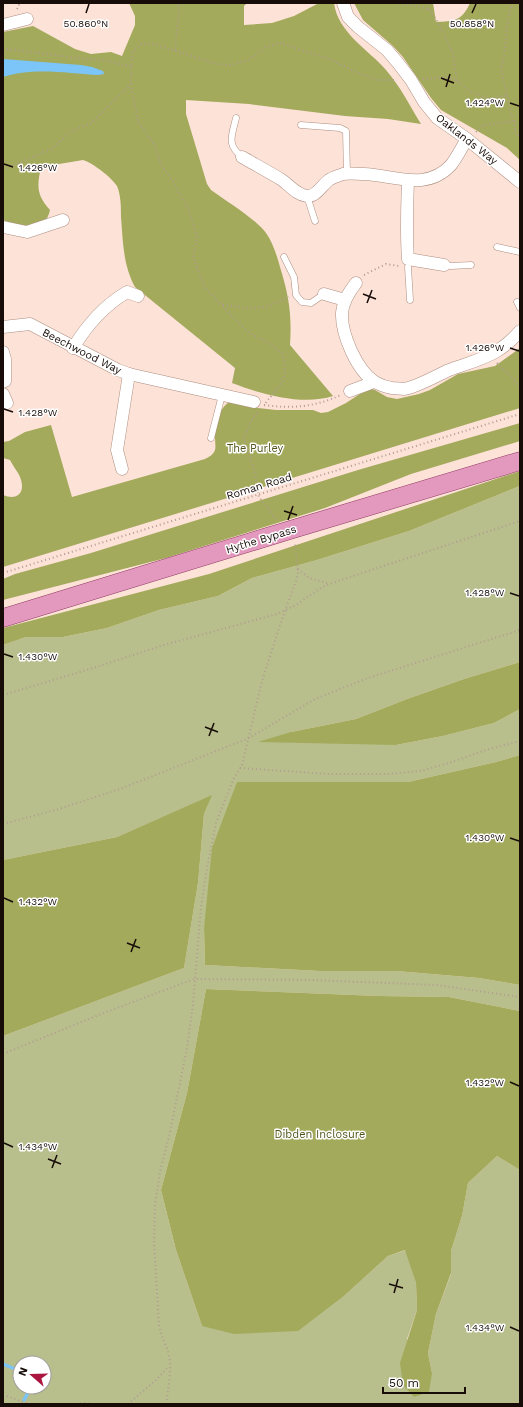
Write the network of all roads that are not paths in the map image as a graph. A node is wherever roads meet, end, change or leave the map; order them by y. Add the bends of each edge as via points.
1 (343, 3) edge
2 (27, 20) dead end
3 (3, 25) edge
4 (236, 118) dead end
5 (301, 125) dead end
6 (467, 139) junction
7 (242, 157) joint
8 (346, 174) junction
9 (408, 181) junction
10 (520, 182) edge
11 (307, 196) junction
12 (63, 220) dead end
13 (315, 221) dead end
14 (3, 227) edge
15 (497, 247) dead end
16 (520, 252) edge
17 (284, 257) dead end
18 (408, 263) junction
19 (471, 264) dead end
20 (444, 265) joint
21 (356, 283) road end
22 (324, 294) joint
23 (138, 296) dead end
24 (345, 300) junction
25 (410, 300) dead end
26 (3, 327) edge
27 (520, 331) edge
28 (73, 348) junction
29 (3, 352) edge
30 (129, 374) junction
31 (3, 382) edge
32 (374, 382) junction
33 (350, 391) road end
34 (222, 395) junction
35 (259, 404) road end
36 (211, 438) dead end
37 (520, 461) edge
38 (122, 469) dead end
39 (3, 618) edge

1 - 6 street, Oaklands Way via 348,17 387,50 437,118
2 - 3 street
4 - 7 lane via 231,138 232,146
5 - 8 lane via 340,128 346,131
6 - 9 street via 452,164 446,169 428,178
6 - 10 street, Oaklands Way
7 - 11 street
8 - 9 street via 374,174
8 - 11 street via 332,178 316,194
9 - 18 street
11 - 13 lane
12 - 14 street via 27,232
15 - 16 lane
17 - 22 lane via 294,277 296,295 302,302 310,303
18 - 20 street
18 - 25 lane
19 - 20 lane
21 - 24 street
22 - 24 street
23 - 28 street via 127,292 116,298 81,334
24 - 32 street via 342,313 345,336 357,361
26 - 28 street, Beechwood Way via 30,324
27 - 32 street via 489,355 405,389
28 - 30 street, Beechwood Way
29 - 31 street
30 - 34 street, Beechwood Way
30 - 38 street via 117,450
32 - 33 street
34 - 35 street, Beechwood Way
34 - 36 lane
37 - 39 main road, Hythe Bypass

